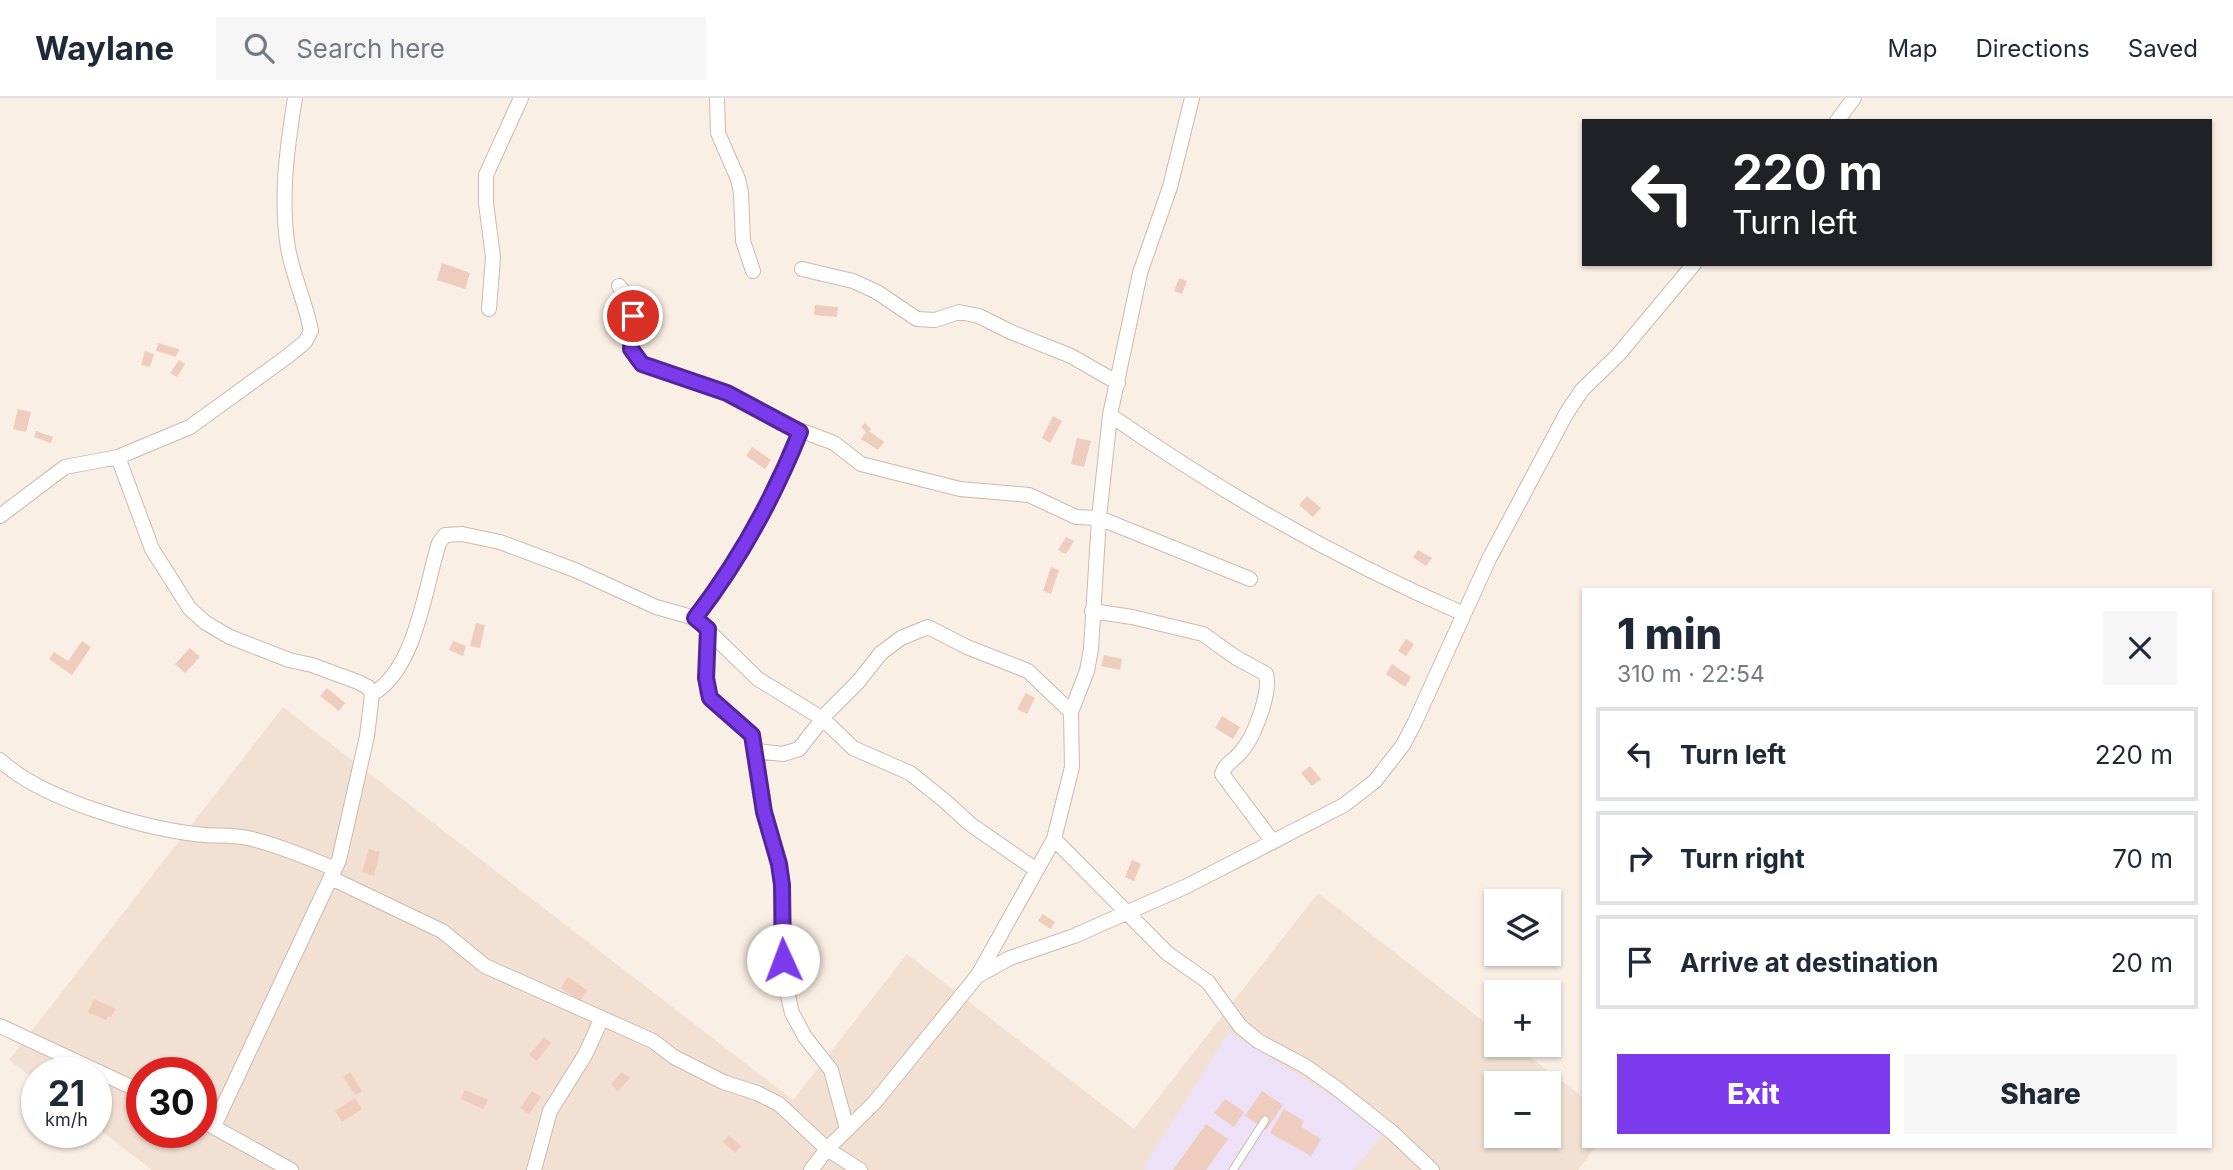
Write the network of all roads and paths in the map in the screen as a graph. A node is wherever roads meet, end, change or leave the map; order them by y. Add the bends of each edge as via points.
1 (295, 98) edge
2 (521, 98) edge
3 (717, 98) edge
4 (1192, 98) edge
5 (1854, 98) edge
6 (1839, 119) edge
7 (1692, 266) edge
8 (802, 269) dead end
9 (753, 271) dead end
10 (619, 286) dead end
11 (489, 309) dead end
12 (1118, 383) junction
13 (1110, 415) junction
14 (800, 432) junction
15 (118, 457) junction
16 (0, 516) edge
17 (1099, 518) junction
18 (1250, 579) dead end
19 (1092, 611) junction
20 (1464, 614) junction
21 (695, 618) junction
22 (708, 629) junction
23 (372, 694) junction
24 (1071, 712) junction
25 (823, 719) junction
26 (756, 751) junction
27 (0, 760) edge
28 (1054, 839) junction
29 (1273, 842) junction
30 (1035, 869) junction
31 (333, 874) junction
32 (1127, 913) junction
33 (978, 975) junction
34 (602, 1018) junction
35 (0, 1026) edge
36 (126, 1085) edge
37 (217, 1105) edge
38 (1265, 1120) dead end
39 (217, 1128) edge
40 (847, 1129) junction
41 (827, 1149) junction
42 (291, 1170) edge
43 (534, 1170) edge
44 (811, 1170) edge
45 (860, 1170) edge
46 (1233, 1170) edge
47 (1432, 1170) edge

1 - 15 street via 286,143 286,226 293,272 311,331 289,356 190,427
2 - 11 street via 486,175 493,257
3 - 9 street via 718,133 738,179 743,241
4 - 12 street via 1170,187 1140,273
5 - 6 street
7 - 20 street via 1566,414
8 - 12 street via 853,281 917,319 935,320 959,312 979,316 1071,356
10 - 14 street via 633,304 631,349 642,364 727,393
12 - 13 street
13 - 17 street
13 - 20 street via 1267,516 1385,580
14 - 17 street via 834,443 861,464 960,489 1028,495 1076,517
14 - 21 street via 758,524
15 - 16 street via 65,467
15 - 23 street via 152,549 190,609 230,637 358,682
17 - 18 street
17 - 19 street
19 - 24 street via 1087,671
19 - 29 street via 1203,634 1266,674 1266,697 1257,722 1222,774
20 - 29 street via 1415,722 1388,766 1344,805
21 - 22 street
21 - 23 street via 656,607 500,542 451,534 439,543 399,668
22 - 25 street via 758,679
22 - 26 street via 707,692 752,735
23 - 31 street via 367,736
24 - 25 street via 1028,671 928,627 881,653
24 - 28 street via 1072,767
25 - 26 street via 794,752
25 - 30 street via 853,748 910,773 970,824
26 - 40 street via 764,812 782,885 787,993 805,1037 831,1070
27 - 31 street via 63,797 115,816 205,835 247,837
28 - 30 street
28 - 32 street
29 - 32 street
30 - 33 street
31 - 34 street via 443,931 485,966
31 - 37 street
32 - 33 street
32 - 47 street via 1167,953 1208,982 1240,1026 1335,1087
33 - 40 street via 876,1102
34 - 41 street via 653,1041 723,1082 779,1104
34 - 43 street via 550,1111
35 - 36 street
38 - 46 lane
39 - 42 street
40 - 41 street
41 - 44 street
41 - 45 street

